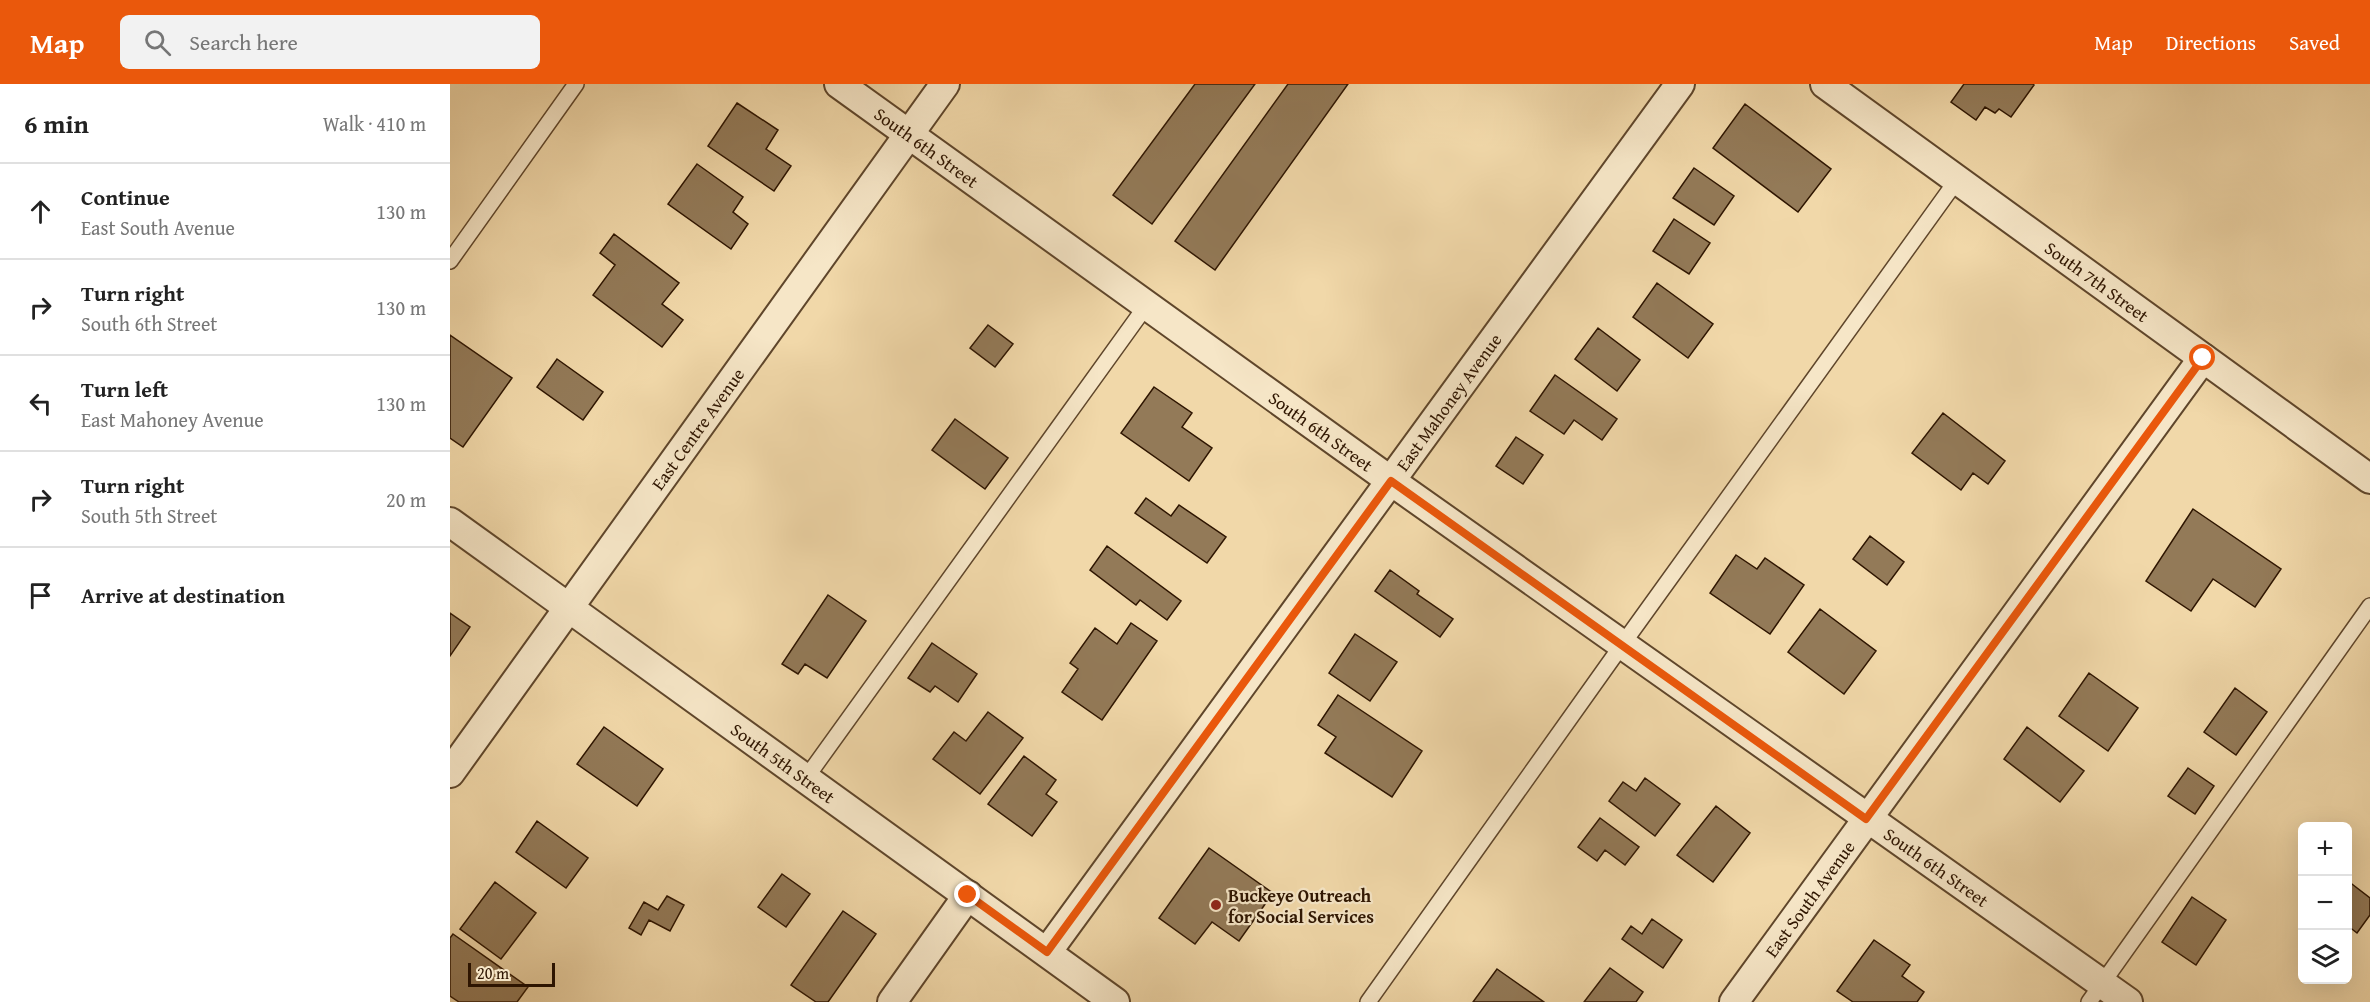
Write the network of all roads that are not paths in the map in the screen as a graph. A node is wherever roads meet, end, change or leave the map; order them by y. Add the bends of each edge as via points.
1 (576, 84) edge
2 (839, 84) edge
3 (945, 84) edge
4 (1680, 84) edge
5 (1825, 84) edge
6 (910, 135) junction
7 (1957, 180) junction
8 (450, 261) edge
9 (1146, 306) junction
10 (2203, 358) junction
11 (2370, 479) edge
12 (1391, 481) junction
13 (450, 522) edge
14 (568, 606) junction
15 (2370, 606) edge
16 (1622, 645) junction
17 (450, 773) edge
18 (806, 778) junction
19 (1866, 819) junction
20 (968, 895) junction
21 (1047, 952) junction
22 (2096, 993) edge
23 (892, 1002) edge
24 (1115, 1002) edge
25 (1368, 1002) edge
26 (1734, 1002) edge
27 (2128, 1002) edge

1 - 8 lane
2 - 6 street, South 6th Street
3 - 6 street, East Centre Avenue
4 - 12 street, East Mahoney Avenue
5 - 7 street, South 7th Street
6 - 9 street, South 6th Street
6 - 14 street, East Centre Avenue
7 - 10 street, South 7th Street
7 - 16 lane
9 - 12 street, South 6th Street
9 - 18 lane
10 - 11 street, South 7th Street
10 - 19 street, East South Avenue
12 - 16 street, South 6th Street
12 - 21 street, East Mahoney Avenue
13 - 14 street, South 5th Street
14 - 17 street, East Centre Avenue
14 - 18 street, South 5th Street
15 - 22 lane
16 - 19 street, South 6th Street
16 - 25 lane
18 - 20 street, South 5th Street
19 - 22 street, South 6th Street
19 - 26 street, East South Avenue
20 - 21 street, South 5th Street
20 - 23 street
21 - 24 street, South 5th Street
22 - 27 street, South 6th Street

